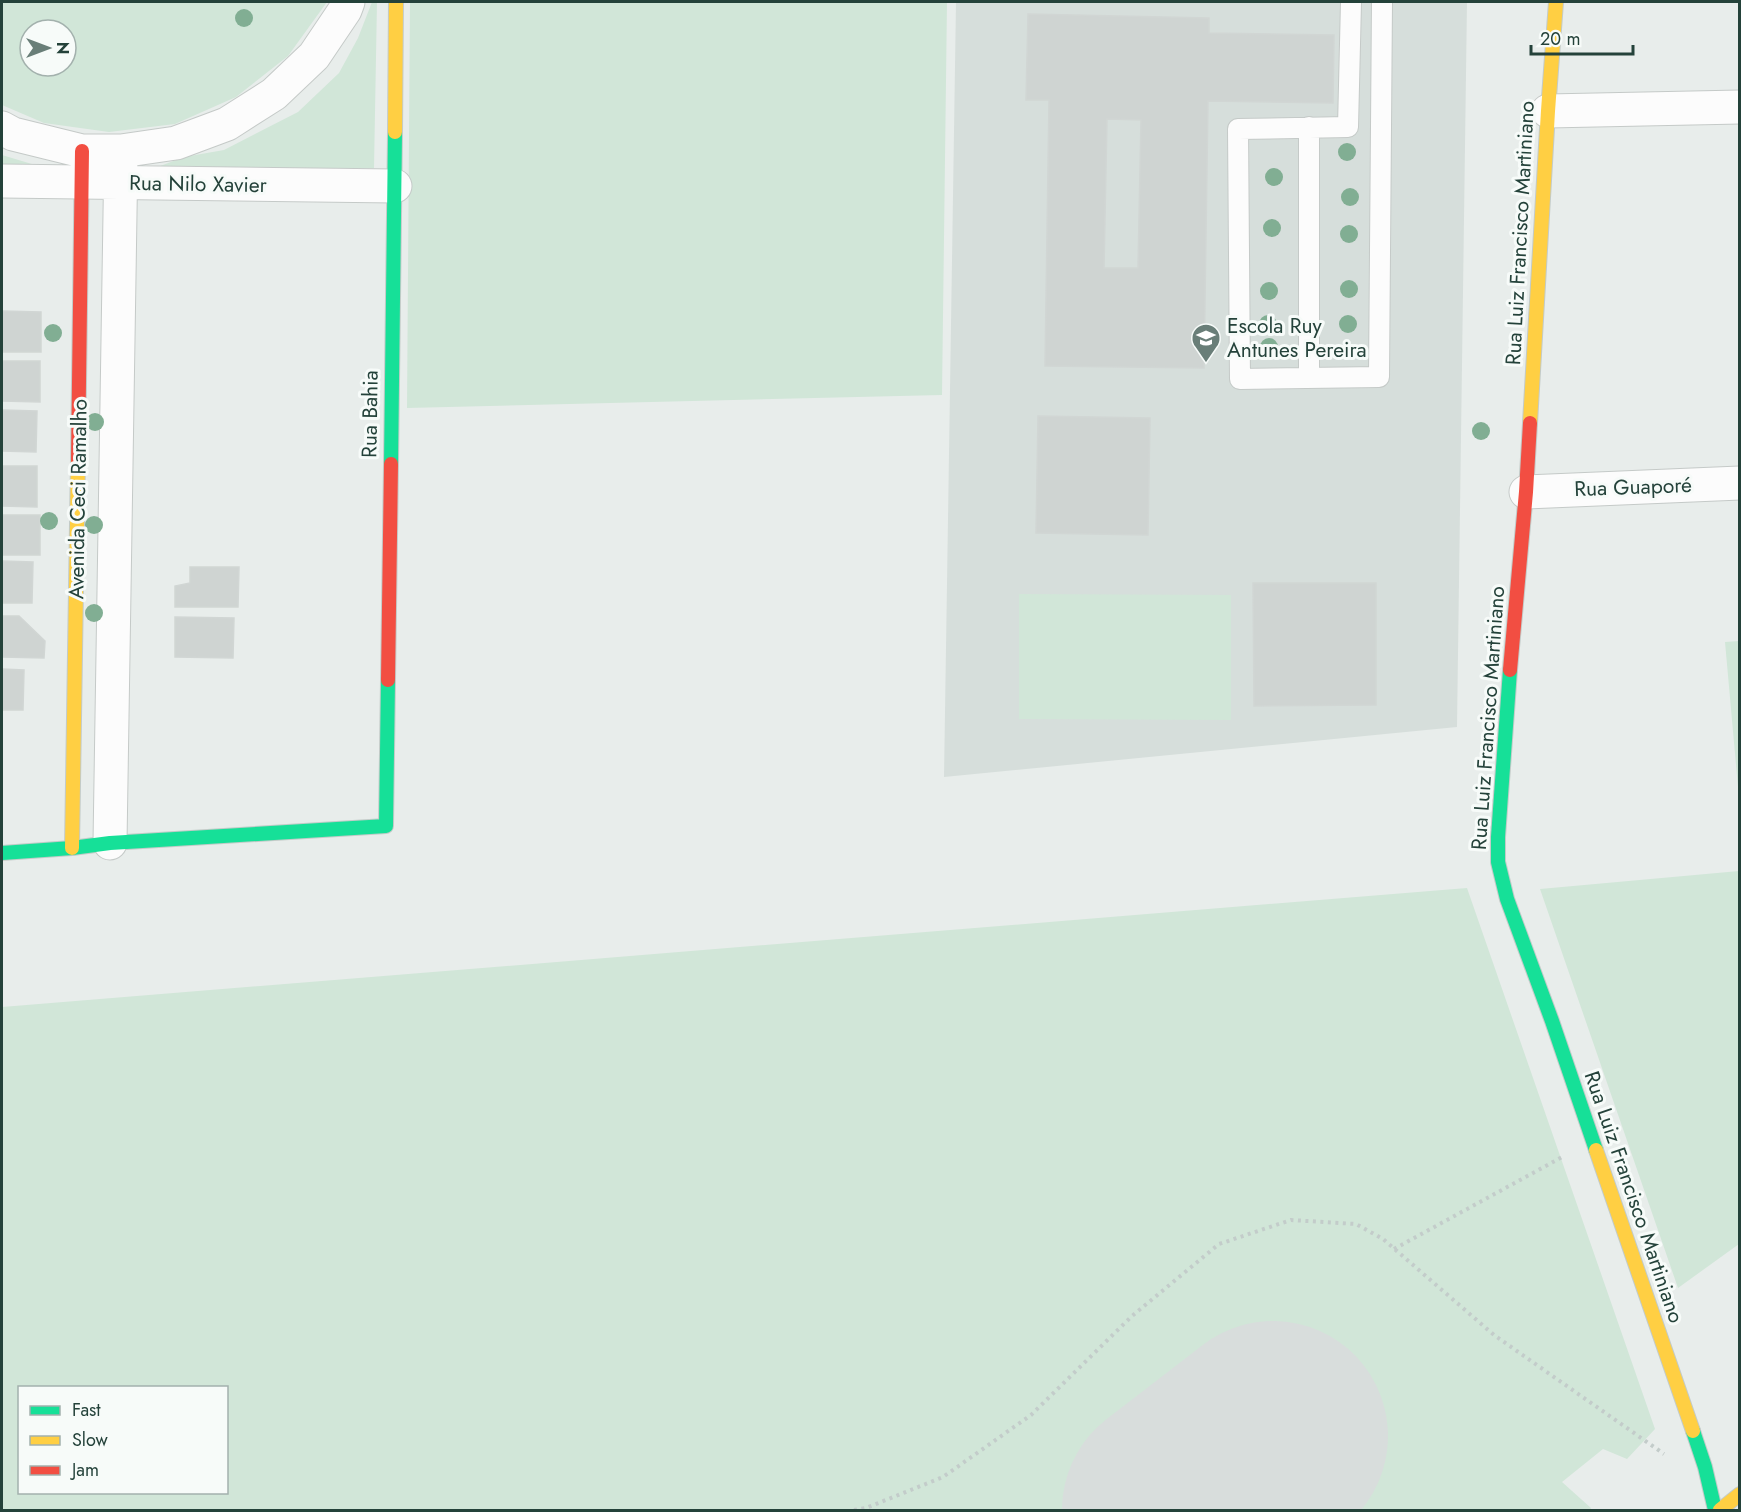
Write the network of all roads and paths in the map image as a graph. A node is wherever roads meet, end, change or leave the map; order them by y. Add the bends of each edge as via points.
1 (348, 2) edge
2 (396, 2) edge
3 (1351, 2) edge
4 (1382, 2) edge
5 (1556, 2) edge
6 (1740, 107) edge
7 (1548, 111) junction
8 (2, 128) edge
9 (1309, 128) junction
10 (82, 166) junction
11 (121, 167) junction
12 (2, 181) edge
13 (395, 186) junction
14 (1309, 378) junction
15 (1740, 483) edge
16 (1526, 492) junction
17 (110, 843) junction
18 (72, 848) junction
19 (2, 853) edge
20 (1592, 1137) junction
21 (1394, 1249) junction
22 (1705, 1467) junction
23 (1740, 1494) edge
24 (854, 1510) edge
25 (1718, 1510) edge

1 - 11 street via 314,56 274,94 228,124
2 - 13 street, Rua Bahia
3 - 9 lane via 1348,127
4 - 14 lane via 1379,377
5 - 7 street, Rua Luiz Francisco Martiniano
6 - 7 street
7 - 16 street, Rua Luiz Francisco Martiniano
8 - 10 street
9 - 14 lane
9 - 14 lane via 1239,129 1240,379
10 - 11 street
10 - 12 street
10 - 18 street, Avenida Ceci Ramalho
11 - 13 street, Rua Nilo Xavier
11 - 17 street, Avenida Ceci Ramalho
13 - 17 street, Rua Bahia via 386,826
15 - 16 street, Rua Guaporé
16 - 20 street, Rua Luiz Francisco Martiniano via 1498,862 1507,899
17 - 18 street
18 - 19 street
20 - 21 path
20 - 22 street, Rua Luiz Francisco Martiniano
21 - 22 path via 1494,1335 1639,1437 1667,1455
21 - 24 path via 1356,1224 1291,1220 1219,1244 1132,1316 1031,1415 943,1477
22 - 25 street, Rua Luiz Francisco Martiniano
23 - 25 street

